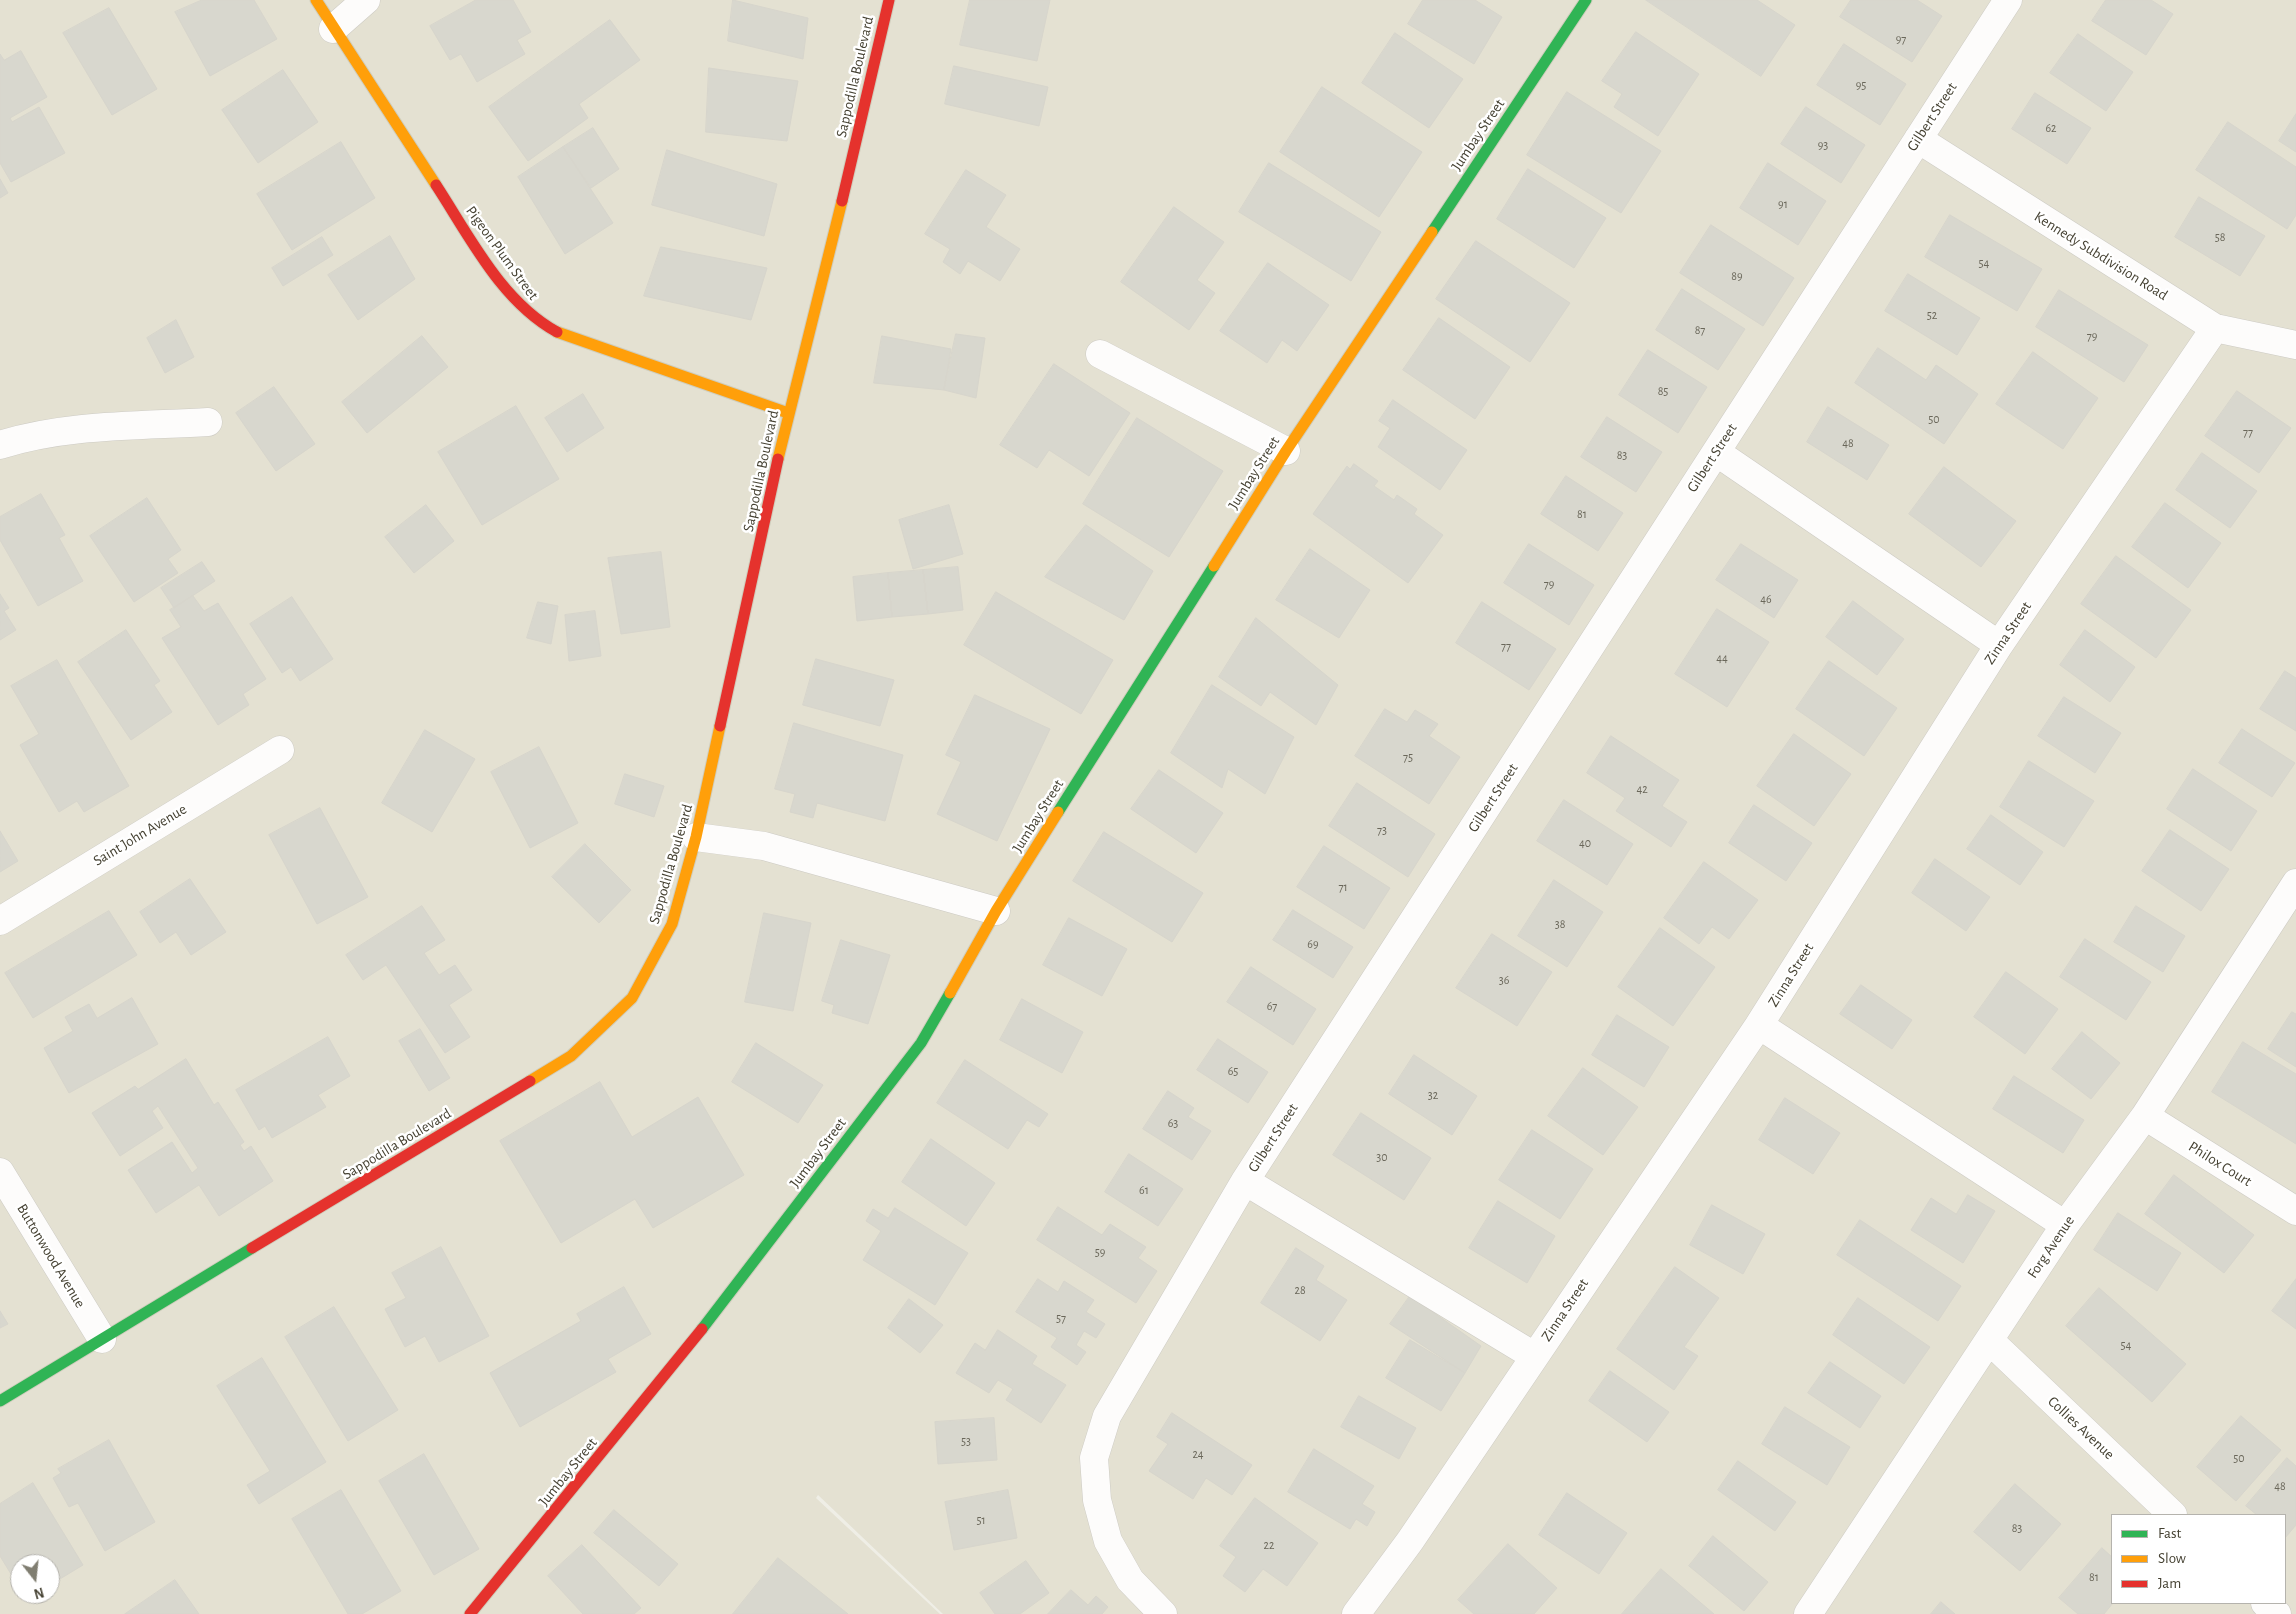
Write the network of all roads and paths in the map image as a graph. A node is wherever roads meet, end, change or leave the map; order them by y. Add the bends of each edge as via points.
1 (316, 0) edge
2 (366, 0) edge
3 (889, 0) edge
4 (1586, 0) edge
5 (2008, 0) edge
6 (333, 29) junction
7 (1918, 139) junction
8 (2215, 328) junction
9 (2296, 345) edge
10 (1100, 354) dead end
11 (788, 413) junction
12 (208, 422) dead end
13 (0, 445) edge
14 (1286, 451) junction
15 (1716, 452) junction
16 (1999, 645) junction
17 (280, 750) dead end
18 (696, 837) junction
19 (2296, 883) edge
20 (996, 911) junction
21 (0, 921) edge
22 (1759, 1026) junction
23 (2145, 1116) junction
24 (0, 1172) edge
25 (1245, 1181) junction
26 (2296, 1211) edge
27 (2065, 1225) junction
28 (102, 1339) junction
29 (1988, 1340) junction
30 (1534, 1356) junction
31 (0, 1401) edge
32 (2172, 1514) edge
33 (2266, 1604) edge
34 (470, 1614) edge
35 (1164, 1614) edge
36 (1356, 1614) edge
37 (1808, 1614) edge
38 (2277, 1614) edge

1 - 6 street, Pigeon Plum Street
2 - 6 street
3 - 11 street, Sappodilla Boulevard
4 - 14 street, Jumbay Street
5 - 7 street, Gilbert Street
6 - 11 street, Pigeon Plum Street via 494,273 527,313 546,328 568,338
7 - 8 street, Kennedy Subdivision Road
7 - 15 street, Gilbert Street
8 - 9 street, Kennedy Subdivision Road
8 - 16 street, Zinna Street
10 - 14 street
11 - 18 street, Sappodilla Boulevard
12 - 13 street via 83,430
14 - 20 street, Jumbay Street
15 - 16 street
15 - 25 street, Gilbert Street
16 - 22 street, Zinna Street
17 - 21 street, Saint John Avenue
18 - 20 street via 764,846
18 - 28 street, Sappodilla Boulevard via 672,924 632,998 571,1056
19 - 23 street, Forg Avenue
20 - 34 street, Jumbay Street via 921,1043 722,1305
22 - 27 street
22 - 30 street, Zinna Street
23 - 26 street, Philox Court
23 - 27 street, Forg Avenue
24 - 28 street, Buttonwood Avenue
25 - 30 street
25 - 35 street, Gilbert Street via 1107,1416 1094,1458 1097,1500 1108,1541 1130,1580
27 - 29 street, Forg Avenue
28 - 31 street, Sappodilla Boulevard
29 - 32 street, Collies Avenue
29 - 37 street, Forg Avenue
30 - 36 street, Zinna Street via 1410,1541
33 - 38 street

